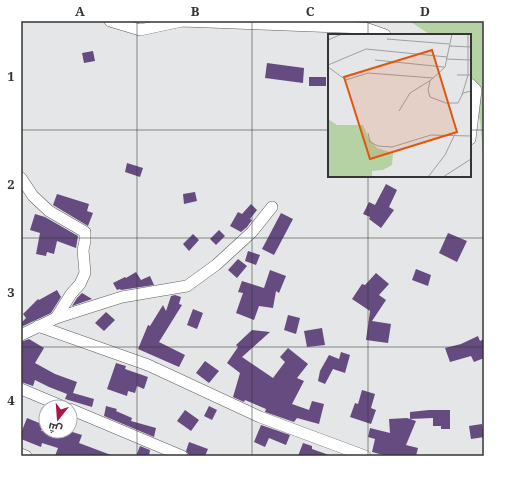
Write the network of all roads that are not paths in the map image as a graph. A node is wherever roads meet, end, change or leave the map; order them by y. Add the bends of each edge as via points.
1 (110, 21) edge
2 (382, 34) edge
3 (471, 85) edge
4 (471, 131) edge
5 (21, 178) edge
6 (272, 207) dead end
7 (56, 318) junction
8 (38, 326) junction
9 (21, 334) edge
10 (21, 389) edge
11 (45, 399) edge
12 (78, 412) edge
13 (21, 454) edge
14 (26, 456) edge
15 (182, 456) edge
16 (365, 456) edge

1 - 2 street via 140,30 182,21 365,28
3 - 4 street via 476,90
5 - 7 street via 32,196 49,211 85,232 85,274
6 - 7 street via 252,232 216,265 187,286 122,297
7 - 8 street
8 - 9 street
8 - 16 street via 148,365 260,417
10 - 11 street
12 - 15 street
13 - 14 street

